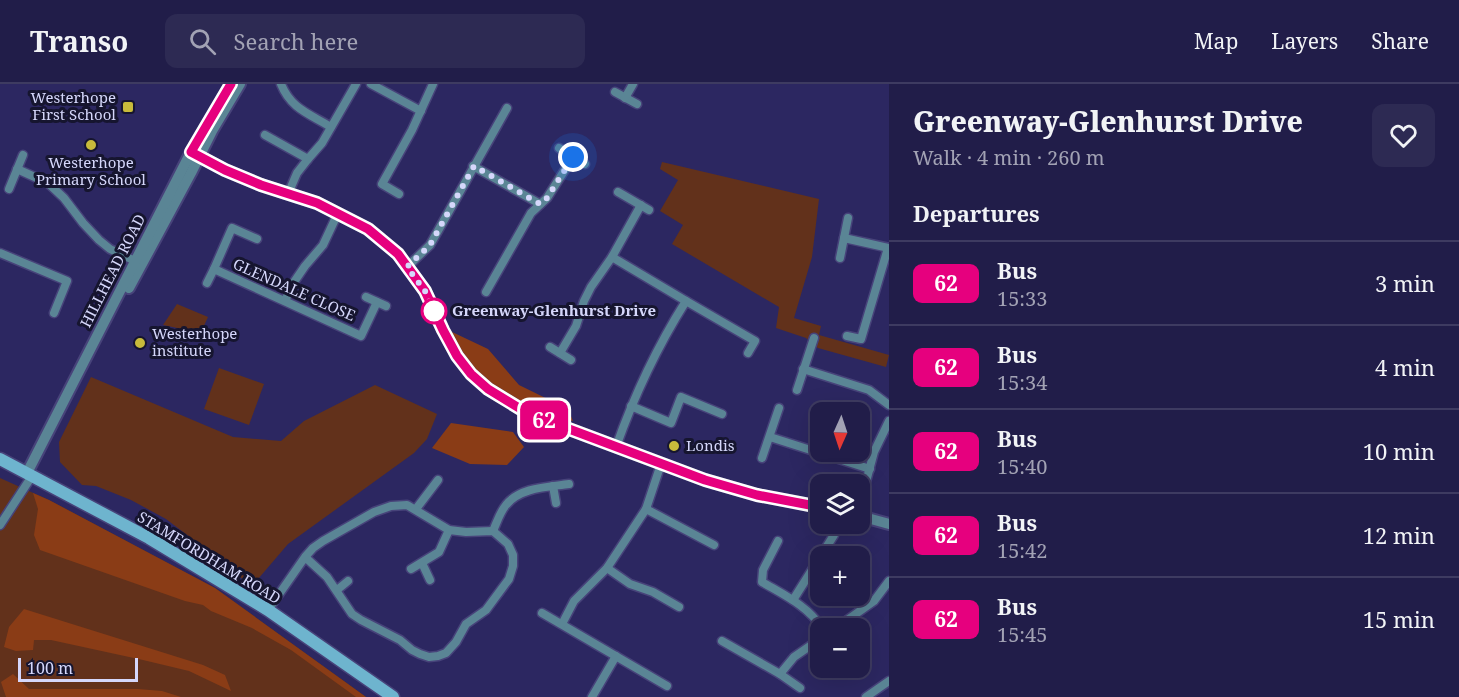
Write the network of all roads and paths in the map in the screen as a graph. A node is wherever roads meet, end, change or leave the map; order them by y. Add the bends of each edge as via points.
1 (231, 84) edge
2 (240, 84) edge
3 (281, 84) edge
4 (356, 84) edge
5 (371, 84) edge
6 (433, 84) edge
7 (633, 84) edge
8 (615, 92) dead end
9 (625, 98) junction
10 (637, 104) dead end
11 (507, 108) dead end
12 (421, 111) junction
13 (331, 127) junction
14 (265, 135) dead end
15 (559, 148) dead end
16 (195, 154) junction
17 (23, 155) dead end
18 (573, 157) junction
19 (308, 159) junction
20 (585, 164) dead end
21 (474, 166) junction
22 (17, 170) junction
23 (9, 189) dead end
24 (618, 192) dead end
25 (288, 194) junction
26 (399, 194) dead end
27 (540, 204) junction
28 (338, 213) junction
29 (848, 218) dead end
30 (844, 238) junction
31 (257, 239) dead end
32 (888, 248) edge
33 (2, 254) edge
34 (612, 257) junction
35 (840, 258) dead end
36 (140, 263) junction
37 (0, 264) edge
38 (407, 267) junction
39 (213, 269) junction
40 (207, 283) dead end
41 (486, 292) dead end
42 (366, 297) dead end
43 (686, 301) junction
44 (285, 302) junction
45 (377, 302) junction
46 (386, 306) dead end
47 (54, 313) dead end
48 (847, 336) dead end
49 (814, 338) dead end
50 (550, 347) dead end
51 (560, 353) junction
52 (748, 353) dead end
53 (571, 360) dead end
54 (803, 369) junction
55 (797, 390) dead end
56 (889, 405) edge
57 (631, 406) junction
58 (779, 408) dead end
59 (722, 414) dead end
60 (889, 422) edge
61 (770, 437) junction
62 (616, 447) junction
63 (762, 458) dead end
64 (0, 459) edge
65 (661, 464) junction
66 (870, 470) junction
67 (869, 474) edge
68 (30, 475) junction
69 (438, 480) dead end
70 (569, 484) dead end
71 (553, 486) junction
72 (556, 503) dead end
73 (810, 505) edge
74 (416, 509) junction
75 (646, 509) junction
76 (870, 519) edge
77 (889, 524) edge
78 (0, 525) edge
79 (449, 530) junction
80 (493, 531) junction
81 (834, 535) dead end
82 (778, 541) dead end
83 (714, 545) dead end
84 (305, 557) junction
85 (422, 563) junction
86 (607, 568) junction
87 (411, 569) dead end
88 (430, 580) dead end
89 (348, 581) dead end
90 (889, 581) edge
91 (337, 590) junction
92 (794, 600) junction
93 (679, 607) dead end
94 (268, 610) junction
95 (542, 613) dead end
96 (814, 618) edge
97 (850, 618) edge
98 (562, 624) junction
99 (722, 641) dead end
100 (810, 646) edge
101 (616, 656) junction
102 (780, 674) junction
103 (889, 681) edge
104 (667, 686) dead end
105 (800, 688) dead end
106 (393, 697) edge
107 (592, 697) edge
108 (866, 697) edge

1 - 16 street, HILLHEAD ROAD
2 - 16 street
3 - 13 street via 296,106
4 - 13 street
5 - 12 street
6 - 12 street
7 - 9 street
8 - 9 street
9 - 10 street
11 - 21 street
12 - 26 street via 381,184
13 - 19 street
14 - 19 street
15 - 18 street
16 - 25 street
16 - 36 street, HILLHEAD ROAD via 172,189
16 - 36 street via 191,173
17 - 22 street
18 - 20 street
18 - 27 street
19 - 25 street
21 - 27 street
21 - 38 street via 430,245
22 - 23 street
22 - 36 street via 48,183 99,240
24 - 34 street via 645,207
25 - 28 street
27 - 41 street
28 - 38 street via 368,229 398,254
28 - 44 street via 323,245 292,285
29 - 30 street
30 - 32 street
30 - 35 street
31 - 39 street, GLENDALE CLOSE via 232,228
32 - 48 street via 861,339
33 - 37 street
33 - 47 street via 67,281
34 - 43 street
34 - 51 street via 591,287 576,326
36 - 68 street, HILLHEAD ROAD via 52,424
38 - 62 street via 425,291 457,356 488,389 529,414
39 - 40 street, GLENDALE CLOSE
39 - 44 street, GLENDALE CLOSE
42 - 45 street, GLENDALE CLOSE
43 - 52 street via 755,341
43 - 57 street
44 - 45 street, GLENDALE CLOSE via 361,336
45 - 46 street, GLENDALE CLOSE
49 - 54 street
50 - 51 street
51 - 53 street
54 - 55 street
54 - 56 street via 869,390
57 - 59 street via 671,423 681,397
57 - 62 street
58 - 61 street
60 - 66 street
61 - 63 street
61 - 66 street
62 - 65 street
64 - 68 main road, STAMFORDHAM ROAD
65 - 73 street via 757,495
65 - 75 street
66 - 67 street
68 - 78 street
68 - 94 main road, STAMFORDHAM ROAD via 149,538
69 - 74 street
70 - 71 street
71 - 72 street
71 - 80 street via 516,496 505,506
74 - 79 street
74 - 84 street via 391,506 374,512 323,541
75 - 83 street
75 - 86 street
76 - 77 street
79 - 80 street
79 - 85 street via 439,552
80 - 91 street via 508,544 513,555 509,579 486,610 466,624 446,653 429,657 412,650 352,615
81 - 92 street
82 - 92 street via 763,570 762,582
84 - 91 street
84 - 94 street
85 - 87 street
85 - 88 street
86 - 93 street via 630,584
86 - 98 street via 574,601
89 - 91 street
90 - 97 street via 874,601
92 - 96 street
94 - 106 main road, STAMFORDHAM ROAD
95 - 98 street
98 - 101 street
99 - 102 street
100 - 102 street
101 - 104 street
101 - 107 street
102 - 105 street
103 - 108 street

